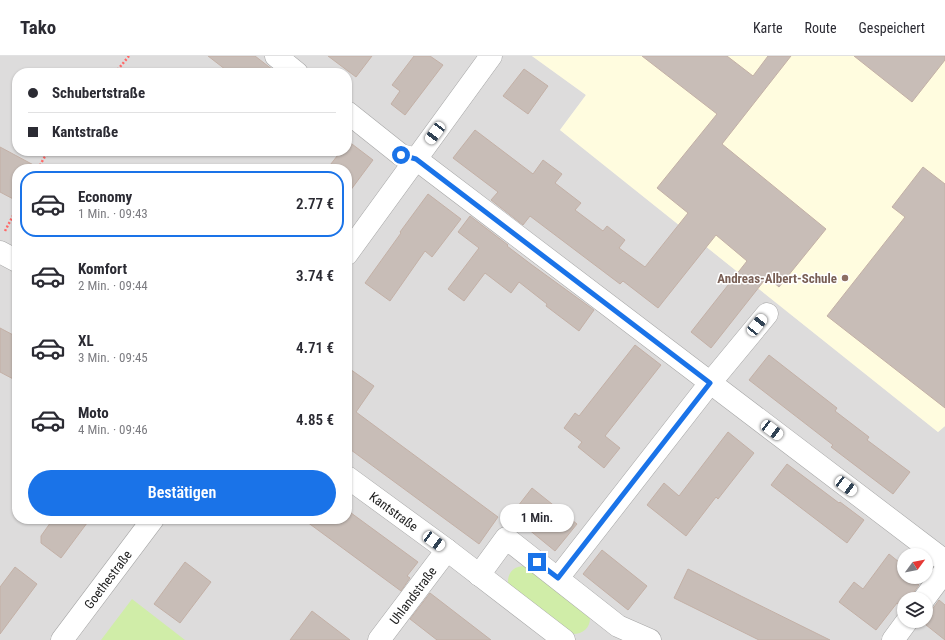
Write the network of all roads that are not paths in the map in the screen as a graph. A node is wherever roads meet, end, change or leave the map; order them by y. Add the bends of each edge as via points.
1 (276, 56) edge
2 (491, 56) edge
3 (291, 68) edge
4 (352, 116) edge
5 (416, 159) junction
6 (2, 243) edge
7 (352, 247) edge
8 (12, 256) edge
9 (767, 314) dead end
10 (710, 383) junction
11 (352, 481) edge
12 (149, 524) edge
13 (447, 550) junction
14 (945, 561) edge
15 (945, 572) edge
16 (479, 575) junction
17 (558, 578) junction
18 (929, 592) edge
19 (902, 628) edge
20 (613, 633) edge
21 (62, 640) edge
22 (379, 640) edge
23 (564, 640) edge
24 (650, 640) edge
25 (893, 640) edge

1 - 3 street
2 - 5 street
4 - 5 street via 401,155
5 - 7 street
5 - 10 street
6 - 8 street
9 - 10 street
10 - 14 street
10 - 17 street
11 - 13 street, Kantstraße
12 - 21 street, Goethestraße
13 - 16 street, Kantstraße
13 - 22 street, Uhlandstraße
15 - 18 street
16 - 17 street via 506,538
16 - 23 street, Kantstraße
17 - 20 street
19 - 25 street
20 - 24 street

